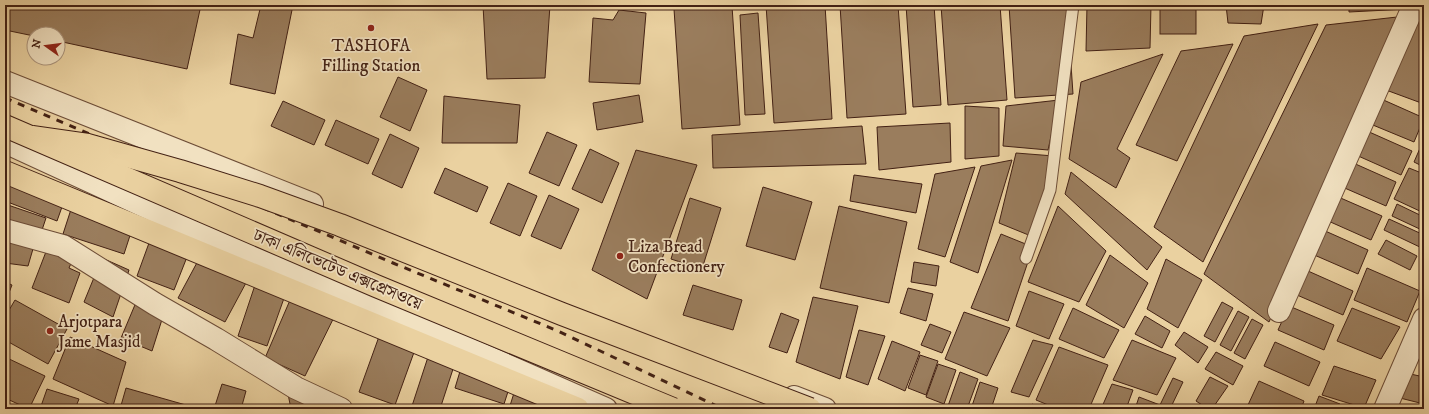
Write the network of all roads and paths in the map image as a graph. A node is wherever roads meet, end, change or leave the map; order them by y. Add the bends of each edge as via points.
1 (1073, 5) edge
2 (1414, 5) edge
3 (5, 82) edge
4 (5, 126) edge
5 (32, 137) junction
6 (5, 142) edge
7 (5, 172) edge
8 (5, 230) edge
9 (1026, 258) dead end
10 (1279, 311) dead end
11 (1424, 319) edge
12 (341, 409) edge
13 (578, 409) edge
14 (606, 409) edge
15 (673, 409) edge
16 (810, 409) edge
17 (825, 409) edge
18 (1385, 409) edge

1 - 9 lane via 1050,190
2 - 10 street
3 - 17 street
4 - 5 highway, ঢাকা এলিভেটেড এক্সপ্রেসওয়ে, bridge
5 - 15 highway, ঢাকা এলিভেটেড এক্সপ্রেসওয়ে, bridge via 376,286
5 - 16 highway, bridge via 88,145 260,196
6 - 14 street via 231,246 310,278
7 - 13 highway
8 - 12 street via 63,246 296,388
11 - 18 street

